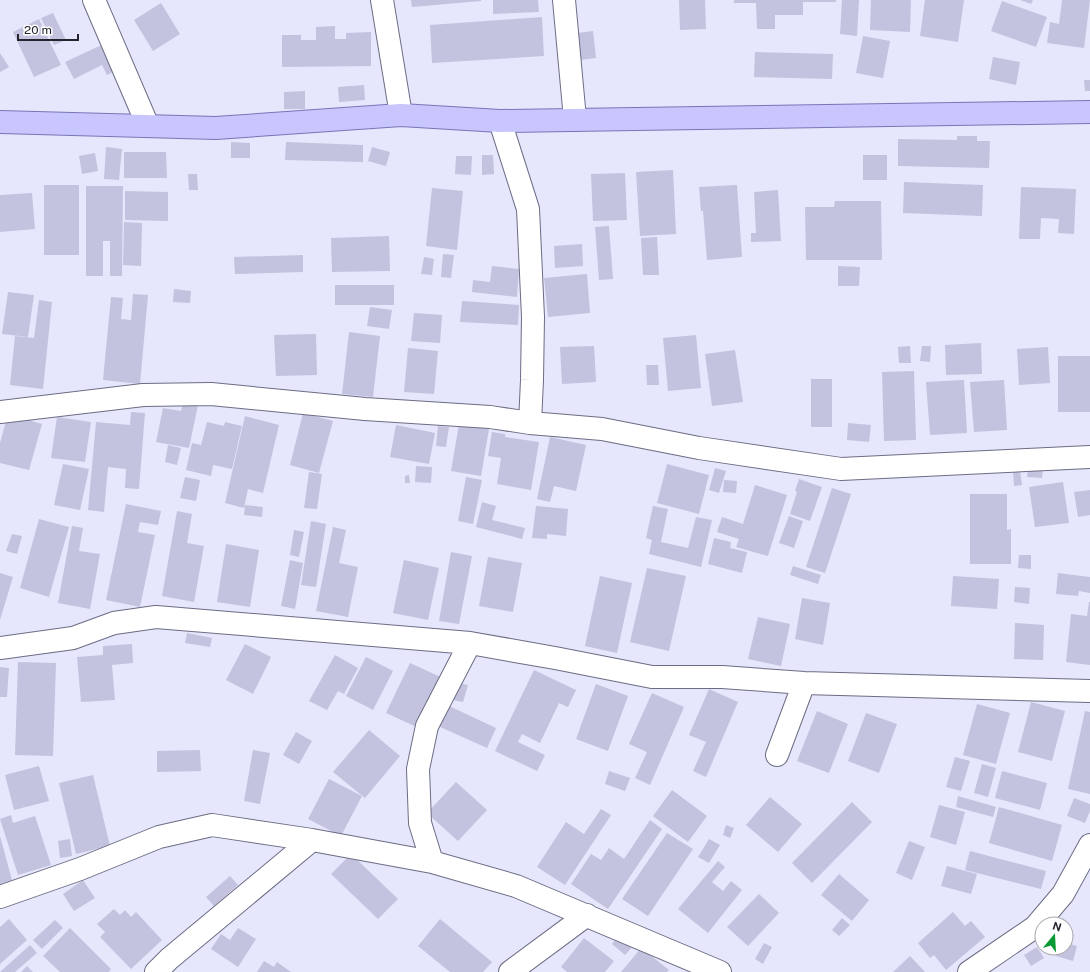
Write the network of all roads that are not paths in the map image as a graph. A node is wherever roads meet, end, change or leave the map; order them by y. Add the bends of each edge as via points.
1 (94, 0) edge
2 (382, 0) edge
3 (564, 0) edge
4 (1090, 112) edge
5 (401, 115) junction
6 (574, 119) junction
7 (500, 121) junction
8 (0, 122) edge
9 (148, 126) junction
10 (0, 412) edge
11 (530, 423) junction
12 (1090, 457) edge
13 (470, 643) junction
14 (0, 648) edge
15 (804, 683) junction
16 (1090, 691) edge
17 (777, 755) dead end
18 (312, 840) junction
19 (1090, 845) edge
20 (432, 862) junction
21 (0, 897) edge
22 (587, 915) junction
23 (156, 972) edge
24 (510, 972) edge
25 (720, 972) edge
26 (969, 972) edge

1 - 9 street
2 - 5 street
3 - 6 street
4 - 6 main road
5 - 7 main road
5 - 9 main road via 216,128
6 - 7 main road
7 - 11 street via 528,209 533,317
8 - 9 main road
10 - 11 street via 143,395 211,394 365,409 490,417
11 - 12 street via 602,429 699,448 841,469
13 - 14 street via 156,617 114,623 73,638
13 - 15 street via 652,677 722,677
13 - 20 street via 427,726 418,769 420,823
15 - 16 street
15 - 17 street
18 - 20 street
18 - 21 street via 212,825 158,837 80,869
18 - 23 street
19 - 26 street via 1063,894 1035,927
20 - 22 street via 516,886
22 - 24 street
22 - 25 street

